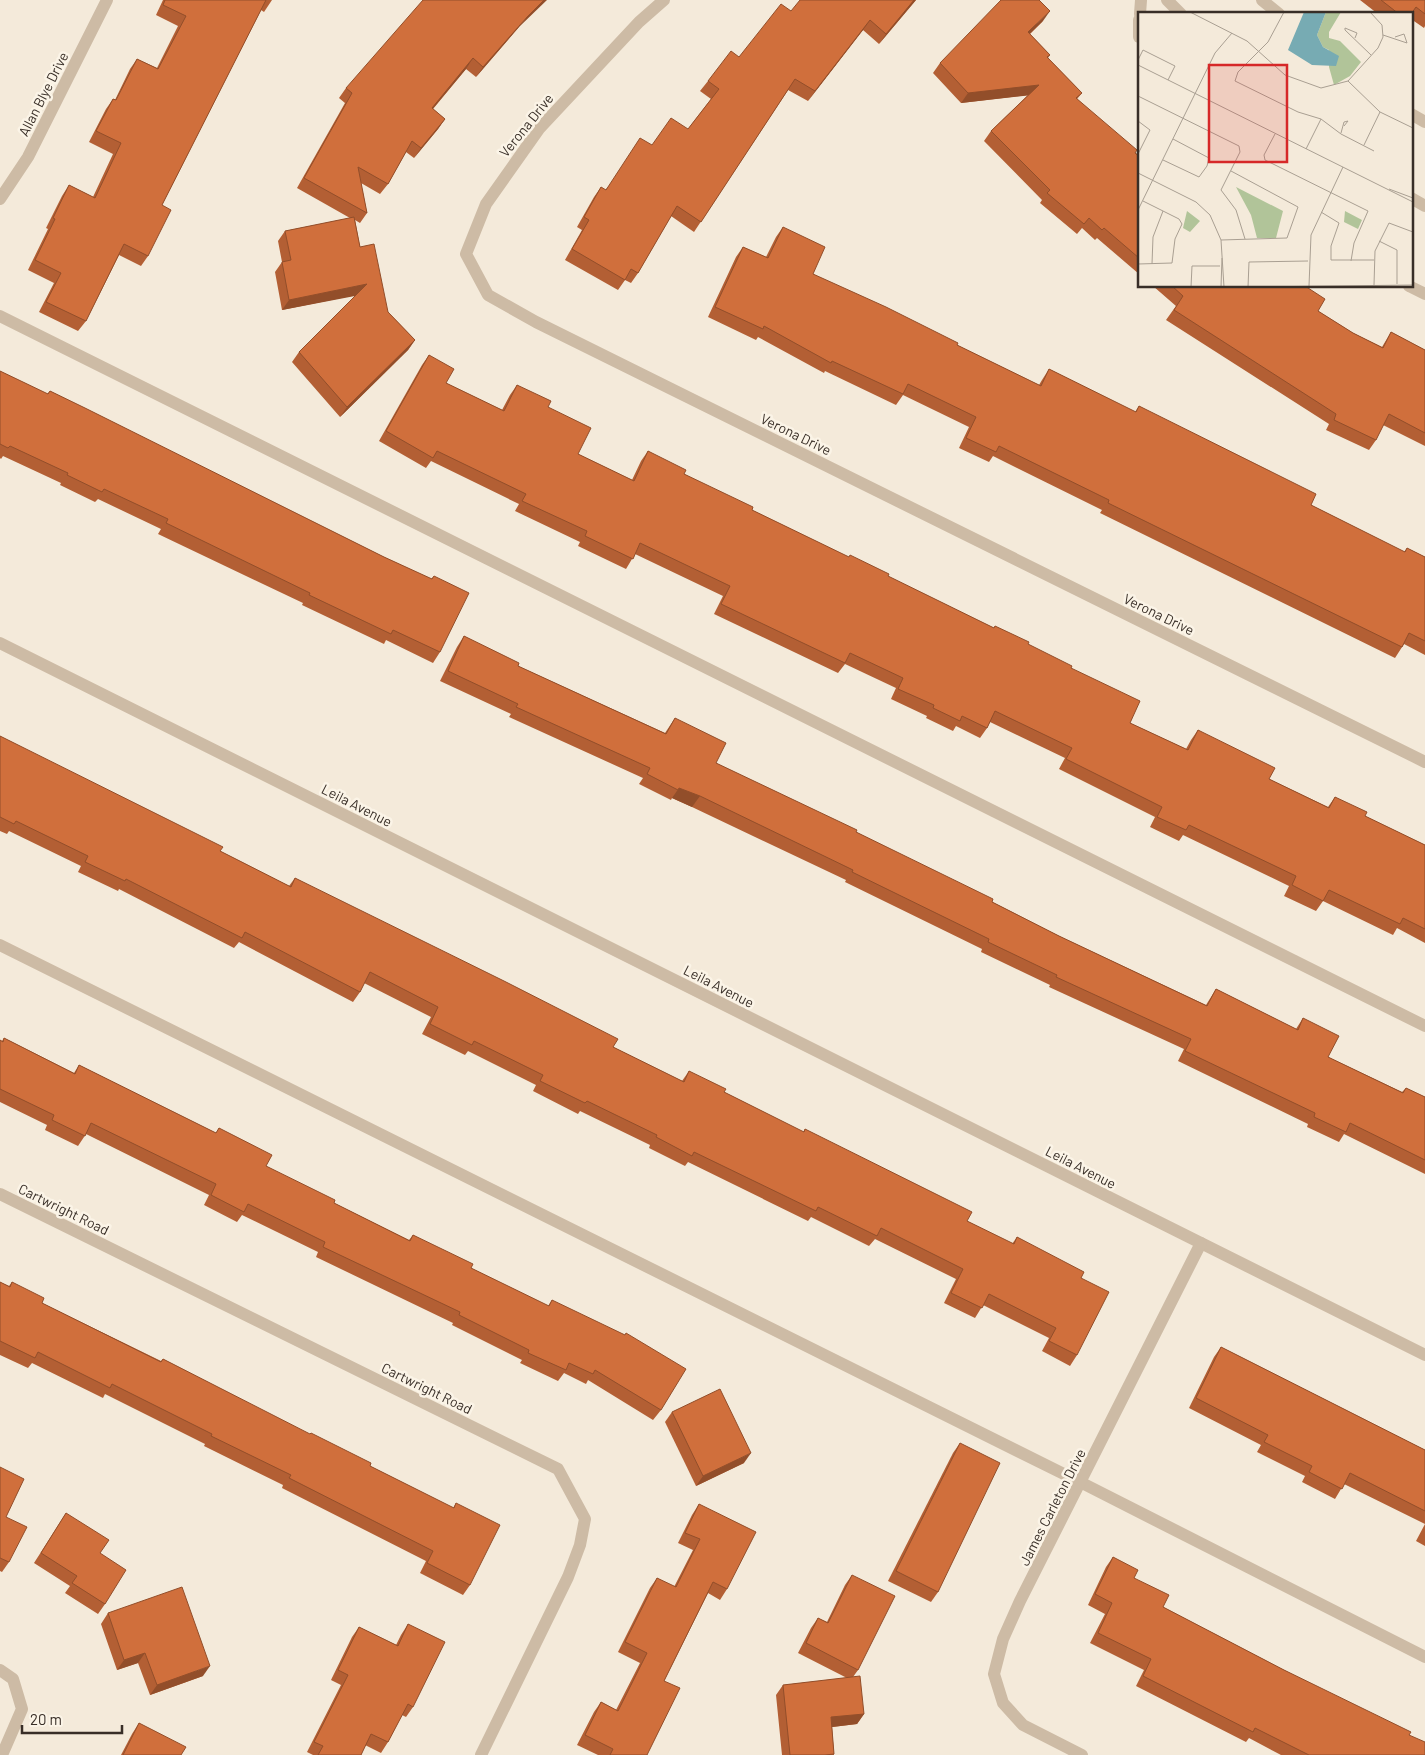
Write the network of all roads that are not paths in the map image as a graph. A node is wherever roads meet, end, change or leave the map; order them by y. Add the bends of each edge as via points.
1 (107, 0) edge
2 (664, 0) edge
3 (1167, 0) edge
4 (1262, 0) edge
5 (1179, 12) edge
6 (1277, 12) edge
7 (1412, 115) edge
8 (1425, 122) edge
9 (0, 199) edge
10 (1412, 199) edge
11 (1425, 206) edge
12 (1412, 288) edge
13 (1425, 294) edge
14 (0, 316) edge
15 (0, 643) edge
16 (1425, 762) edge
17 (0, 945) edge
18 (1425, 1026) edge
19 (0, 1194) edge
20 (1201, 1243) junction
21 (1425, 1355) edge
22 (1082, 1483) junction
23 (1425, 1657) edge
24 (0, 1670) edge
25 (2, 1755) edge
26 (481, 1755) edge
27 (1082, 1755) edge

1 - 9 street, Allan Blye Drive via 28,157
2 - 16 street, Verona Drive via 639,22 539,129 486,204 466,254 488,295 554,331
3 - 5 street
4 - 6 street
7 - 8 street
10 - 11 street
12 - 13 street
14 - 18 street
15 - 20 street, Leila Avenue
17 - 22 street
19 - 26 street, Cartwright Road via 558,1470 585,1519 580,1545 568,1577
20 - 21 street, Leila Avenue
20 - 22 street, James Carleton Drive
22 - 23 street
22 - 27 street, James Carleton Drive via 1020,1601 1003,1638 994,1674 1002,1703 1023,1725
24 - 25 street via 13,1679 22,1709

